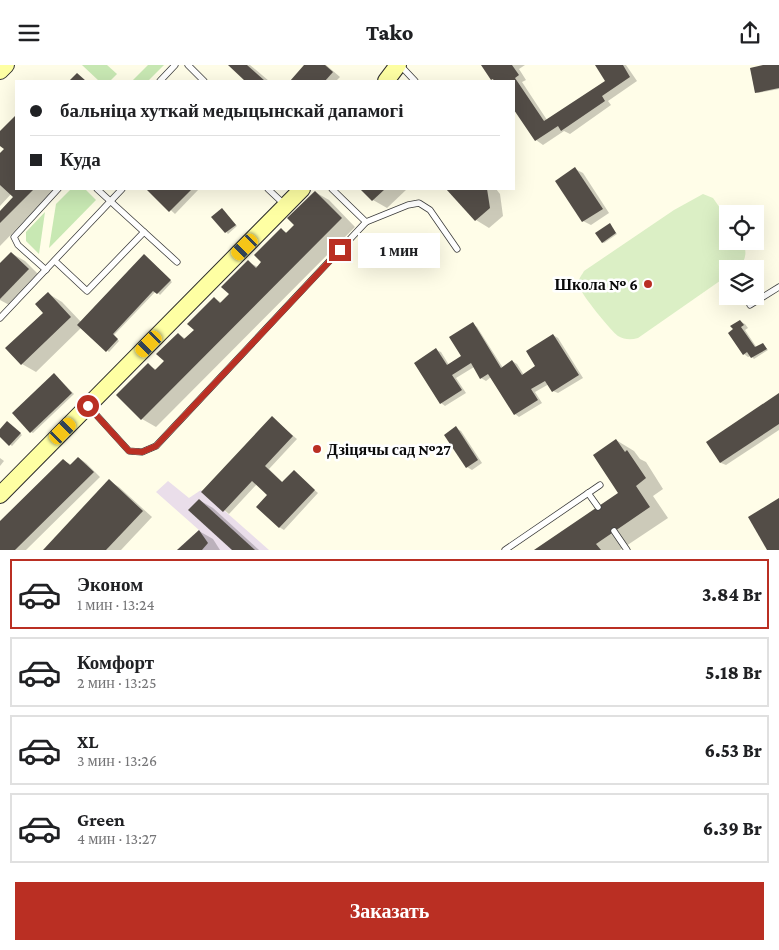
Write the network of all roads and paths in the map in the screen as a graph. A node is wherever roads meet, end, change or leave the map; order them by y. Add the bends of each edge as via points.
1 (6, 65) edge
2 (175, 65) edge
3 (188, 65) edge
4 (399, 65) edge
5 (0, 71) edge
6 (161, 80) edge
7 (203, 80) edge
8 (387, 80) edge
9 (414, 80) edge
10 (57, 190) edge
11 (98, 190) edge
12 (121, 190) edge
13 (269, 190) edge
14 (301, 190) edge
15 (333, 190) edge
16 (110, 201) junction
17 (286, 206) junction
18 (366, 222) junction
19 (144, 232) junction
20 (458, 249) dead end
21 (54, 261) junction
22 (177, 262) dead end
23 (46, 270) junction
24 (779, 287) edge
25 (764, 296) edge
26 (0, 318) edge
27 (88, 406) junction
28 (600, 485) dead end
29 (588, 493) junction
30 (0, 495) edge
31 (598, 507) dead end
32 (614, 531) dead end
33 (505, 550) edge
34 (627, 550) edge

1 - 5 main road
2 - 6 lane
3 - 7 lane
4 - 8 main road
4 - 9 lane
10 - 23 lane via 14,237 18,245
11 - 16 lane
12 - 16 lane
13 - 17 lane
14 - 17 main road
15 - 18 lane
16 - 19 lane
16 - 21 lane
17 - 27 main road
18 - 20 lane via 419,203 430,210
18 - 27 lane via 156,446 142,452 129,451
19 - 21 lane via 87,291
19 - 22 lane
21 - 23 lane
23 - 26 lane
24 - 25 lane
27 - 30 main road
28 - 29 lane
29 - 31 lane
29 - 33 lane
32 - 34 lane

